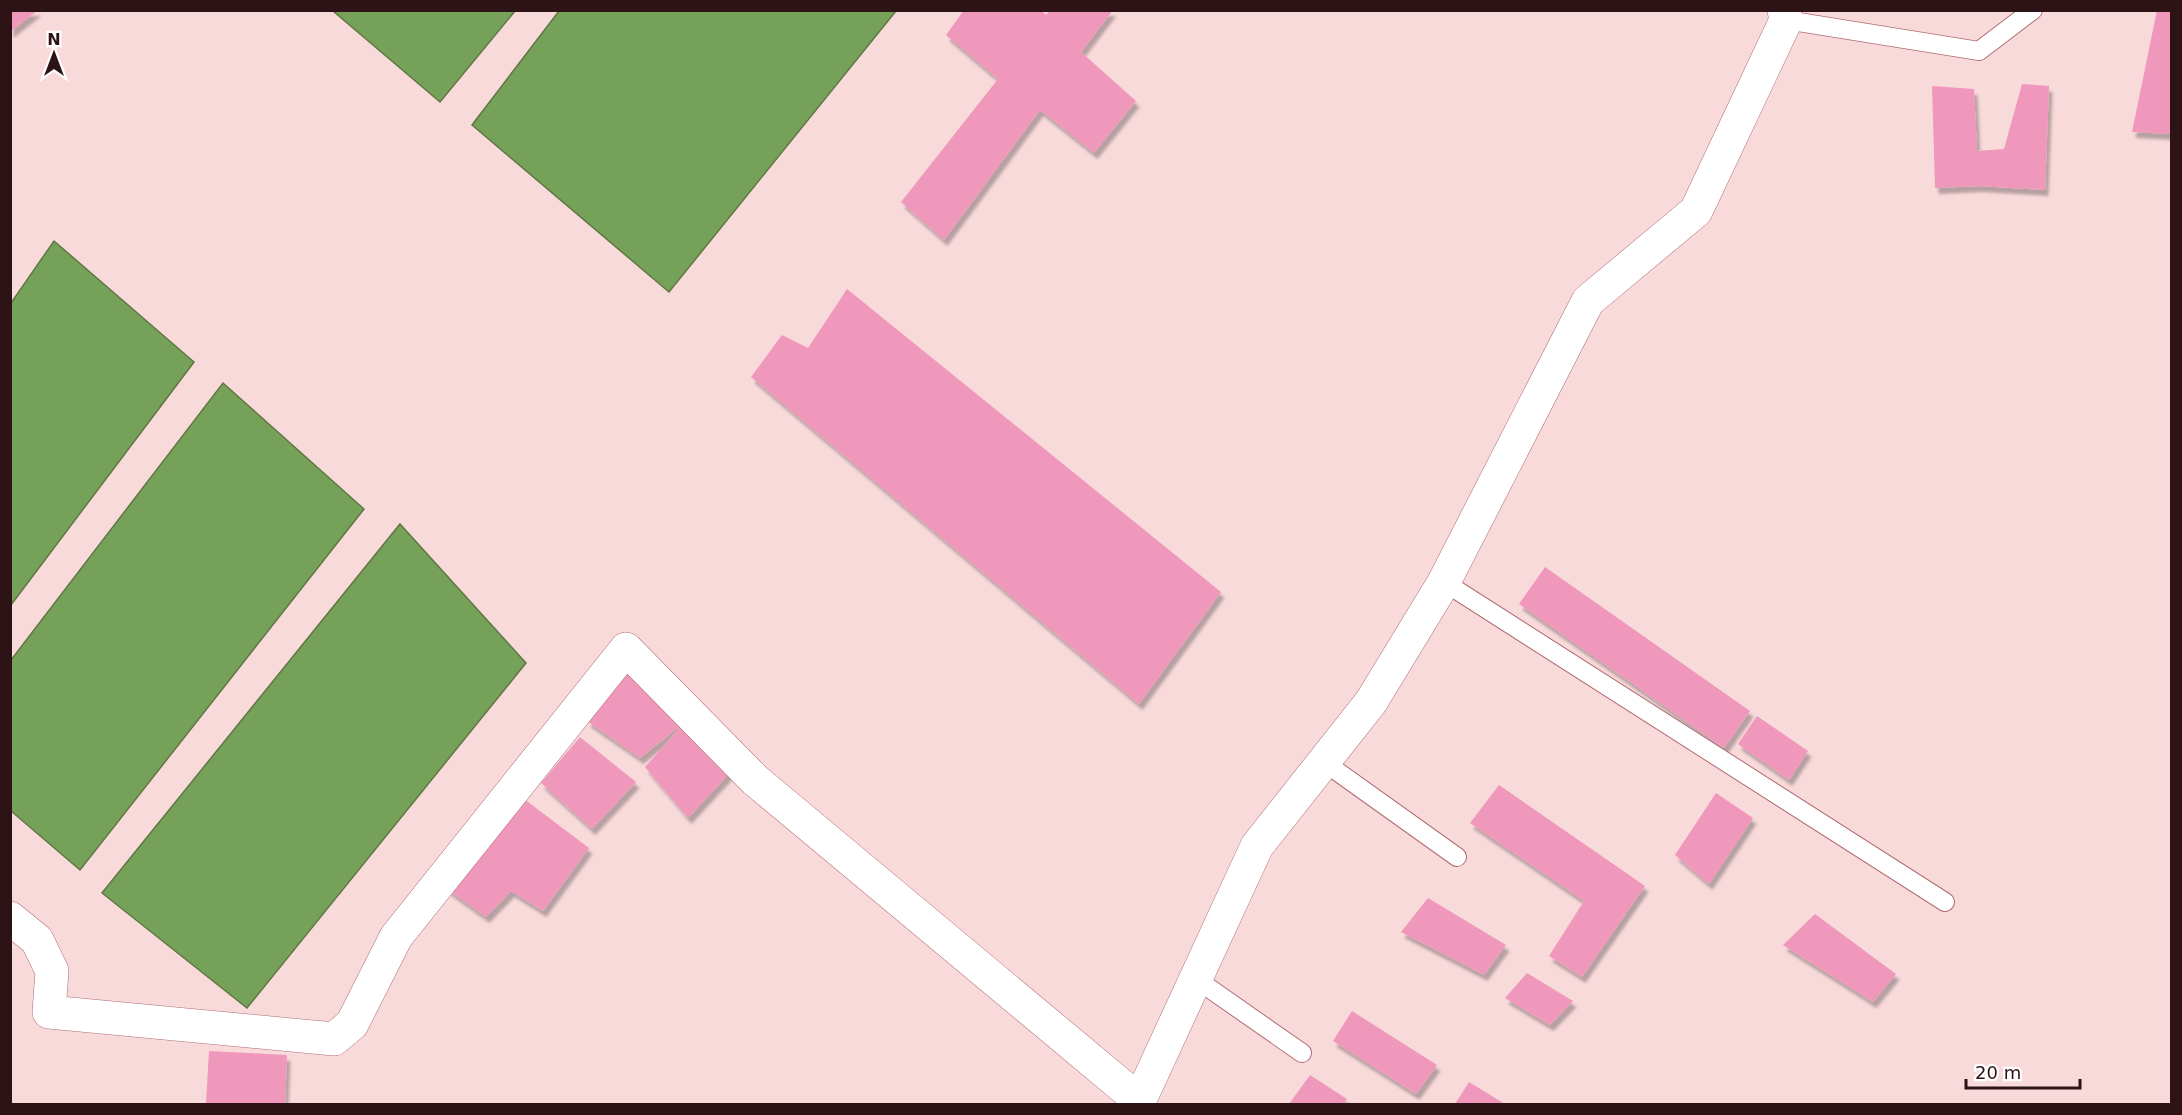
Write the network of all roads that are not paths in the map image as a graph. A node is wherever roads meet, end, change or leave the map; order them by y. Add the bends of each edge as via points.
1 (2032, 10) edge
2 (1785, 15) edge
3 (1444, 582) junction
4 (1324, 762) junction
5 (1457, 857) dead end
6 (1945, 902) dead end
7 (10, 918) edge
8 (1196, 979) junction
9 (1302, 1053) dead end
10 (1139, 1103) edge

1 - 2 lane via 1979,51
2 - 3 street via 1696,211 1588,301
3 - 4 street via 1371,702
3 - 6 lane
4 - 5 lane
4 - 8 street via 1257,846
7 - 10 street via 37,940 52,971 49,1012 334,1039 352,1024 396,937 626,649 754,780
8 - 9 lane
8 - 10 street

